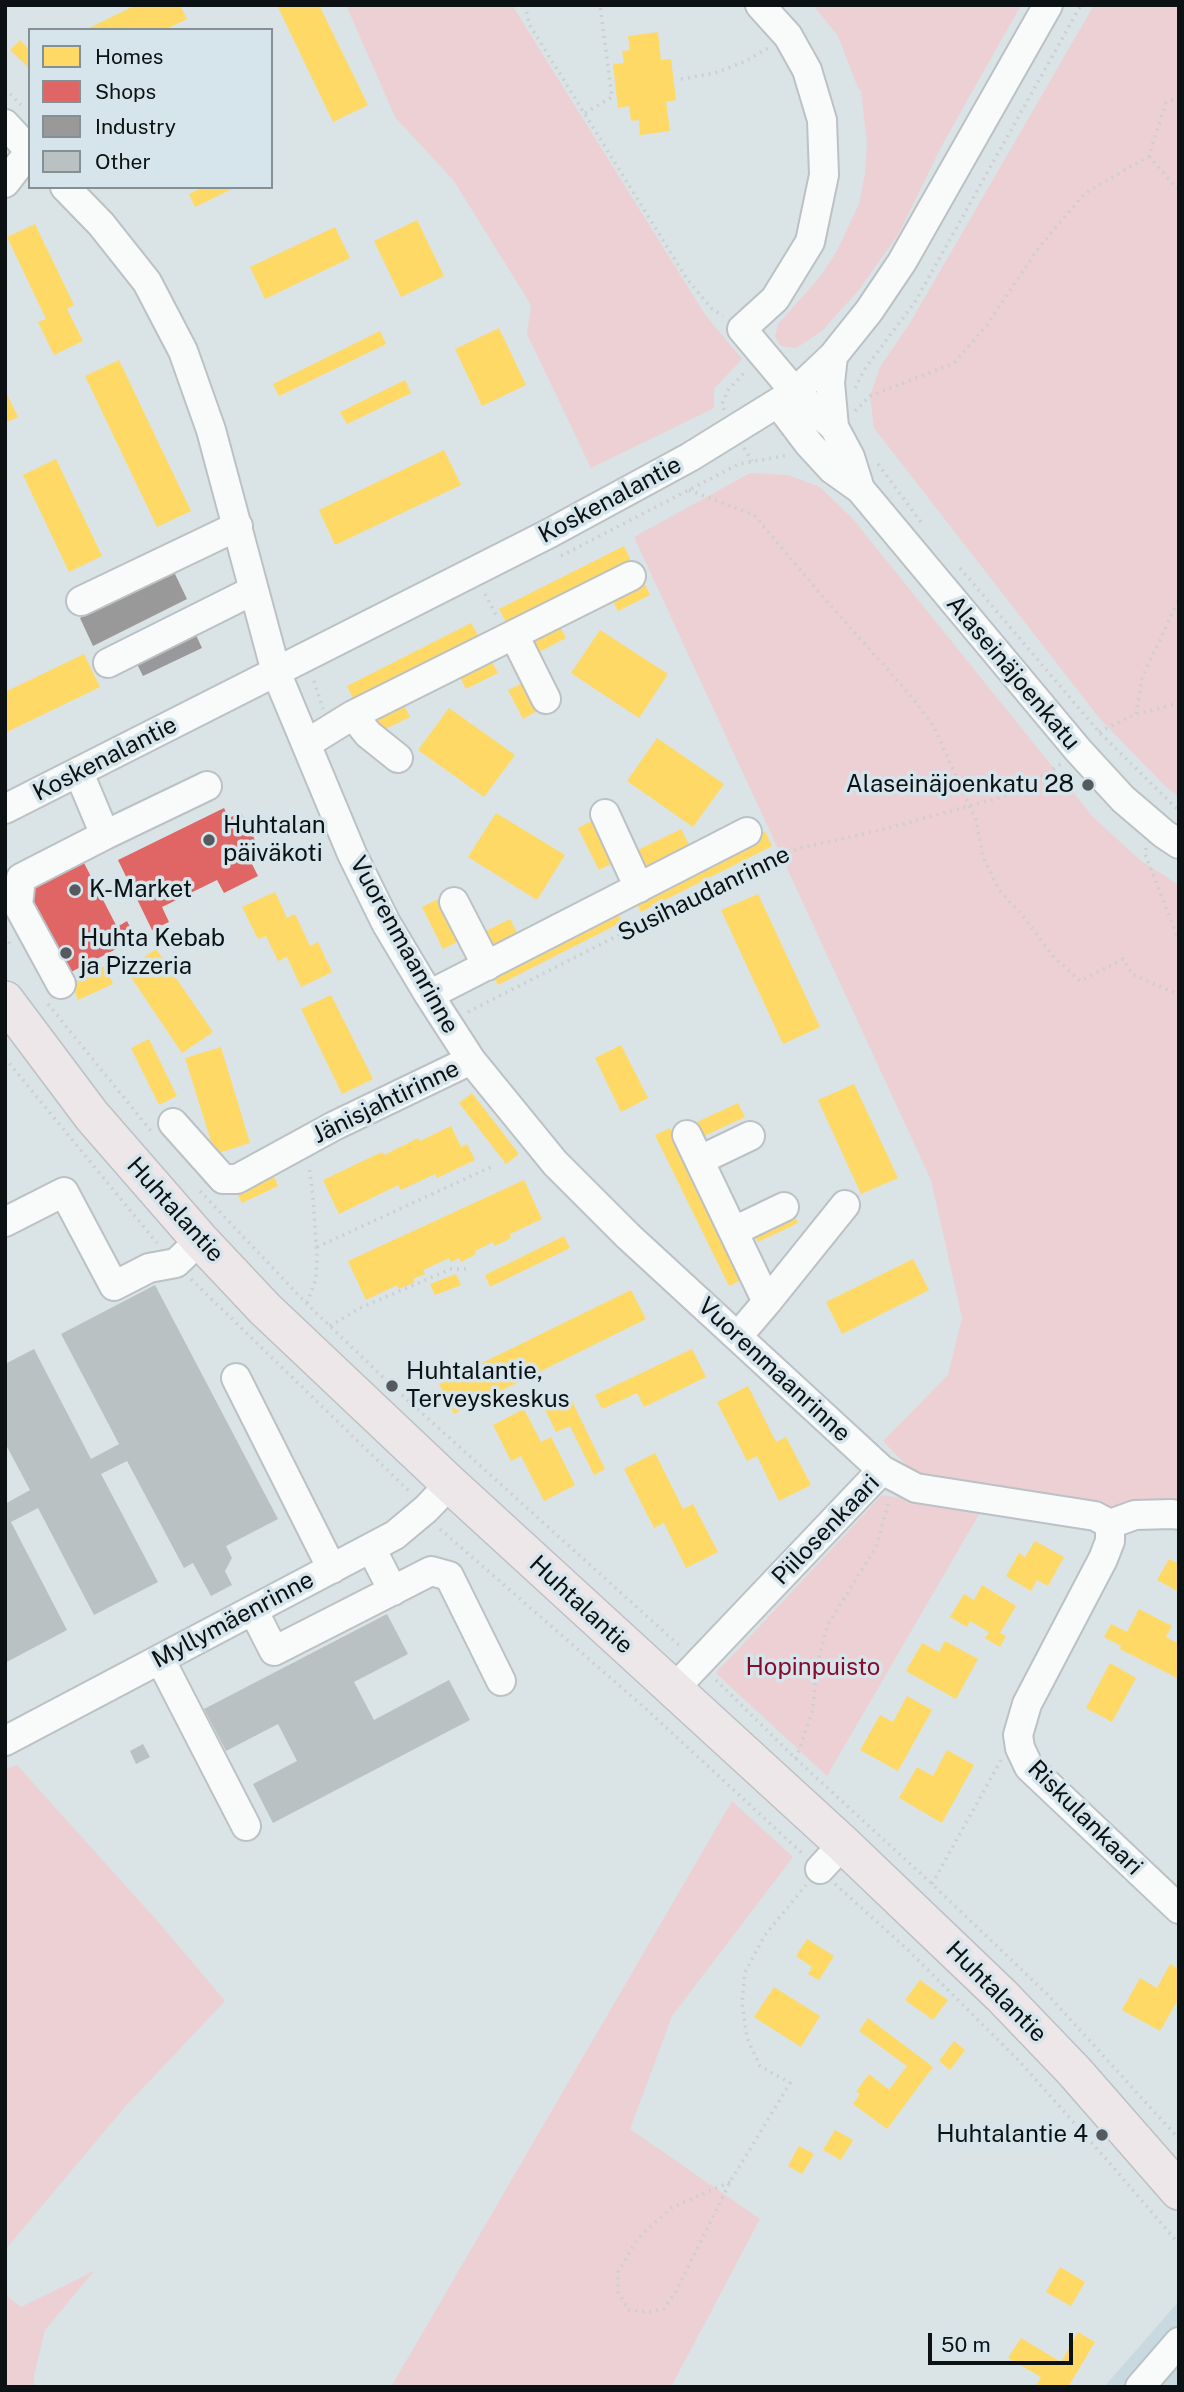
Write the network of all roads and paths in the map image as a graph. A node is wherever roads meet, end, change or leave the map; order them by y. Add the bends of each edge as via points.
1 (525, 5) edge
2 (600, 5) edge
3 (760, 5) edge
4 (1048, 5) edge
5 (788, 36) junction
6 (681, 79) dead end
7 (1179, 98) edge
8 (585, 114) junction
9 (5, 124) edge
10 (28, 149) edge
11 (28, 154) edge
12 (1149, 156) junction
13 (5, 183) edge
14 (67, 189) edge
15 (1179, 191) edge
16 (742, 329) junction
17 (833, 356) junction
18 (787, 398) junction
19 (843, 420) junction
20 (874, 458) dead end
21 (860, 489) junction
22 (689, 490) dead end
23 (238, 526) junction
24 (926, 528) dead end
25 (959, 567) dead end
26 (631, 576) dead end
27 (254, 590) junction
28 (1179, 599) edge
29 (81, 601) dead end
30 (514, 635) junction
31 (108, 663) dead end
32 (276, 672) junction
33 (314, 681) dead end
34 (546, 699) dead end
35 (1179, 703) edge
36 (1136, 714) junction
37 (354, 715) junction
38 (1099, 732) junction
39 (318, 736) junction
40 (1077, 750) junction
41 (398, 758) dead end
42 (79, 773) junction
43 (207, 786) dead end
44 (970, 807) junction
45 (5, 809) edge
46 (1179, 811) edge
47 (605, 814) dead end
48 (1149, 821) junction
49 (747, 832) dead end
50 (105, 835) junction
51 (1179, 844) edge
52 (639, 888) junction
53 (454, 902) dead end
54 (5, 936) edge
55 (1179, 941) edge
56 (12, 947) dead end
57 (487, 966) junction
58 (439, 990) junction
59 (36, 993) edge
60 (1179, 995) edge
61 (467, 1013) junction
62 (473, 1022) dead end
63 (5, 1058) edge
64 (471, 1060) junction
65 (164, 1129) joint
66 (687, 1135) dead end
67 (750, 1136) dead end
68 (301, 1145) junction
69 (700, 1160) junction
70 (494, 1166) dead end
71 (198, 1189) dead end
72 (845, 1205) dead end
73 (784, 1207) dead end
74 (5, 1222) edge
75 (734, 1231) junction
76 (317, 1247) junction
77 (188, 1251) junction
78 (470, 1269) dead end
79 (767, 1302) junction
80 (307, 1304) junction
81 (330, 1326) junction
82 (738, 1336) junction
83 (236, 1378) dead end
84 (888, 1474) junction
85 (438, 1497) junction
86 (1179, 1515) edge
87 (1110, 1524) junction
88 (371, 1548) junction
89 (331, 1569) junction
90 (393, 1591) junction
91 (253, 1610) junction
92 (160, 1659) junction
93 (699, 1663) junction
94 (501, 1681) dead end
95 (673, 1690) junction
96 (5, 1741) edge
97 (1020, 1748) junction
98 (796, 1759) junction
99 (246, 1826) dead end
100 (831, 1857) junction
101 (932, 1884) junction
102 (1179, 1909) edge
103 (1179, 2139) edge
104 (730, 2182) junction
105 (1179, 2191) edge
106 (1179, 2244) edge
107 (1179, 2342) edge
108 (1140, 2387) edge

1 - 8 path via 529,24
2 - 8 path via 612,97
3 - 5 street
4 - 17 street, Koskenalantie via 902,262
5 - 6 path via 715,74
5 - 16 street via 807,70 822,120 824,175 810,242 775,299
7 - 12 path via 1166,102
8 - 16 path via 687,279 711,308
9 - 10 street
11 - 13 street
12 - 15 path
12 - 19 path via 1085,193 954,363 870,396
14 - 23 street, Vuorenmaanrinne via 147,282 183,351
16 - 18 street
17 - 18 street, Koskenalantie
17 - 19 street, Alaseinäjoenkatu via 831,383
18 - 19 street, Alaseinäjoenkatu
18 - 21 street, Alaseinäjoenkatu via 809,444 832,469
18 - 32 street, Koskenalantie via 691,457
19 - 21 street, Alaseinäjoenkatu
20 - 24 path
21 - 40 street, Alaseinäjoenkatu
22 - 44 path via 754,515 934,727
23 - 27 street, Vuorenmaanrinne
23 - 29 street
25 - 38 path
26 - 30 street
27 - 31 street
27 - 32 street, Vuorenmaanrinne
28 - 36 path via 1142,678
30 - 34 street
30 - 37 street
32 - 39 street, Vuorenmaanrinne
32 - 42 street, Koskenalantie
33 - 39 path
35 - 36 path, Susihaudanrinne
36 - 38 path, Susihaudanrinne
37 - 39 street
37 - 41 street via 368,734
38 - 40 path, Susihaudanrinne
38 - 46 path
39 - 58 street, Vuorenmaanrinne via 352,854 386,923
40 - 44 path, Susihaudanrinne via 1030,783
40 - 48 street, Alaseinäjoenkatu
42 - 45 street, Koskenalantie
42 - 50 street
43 - 50 street
44 - 60 path via 983,856 999,890 1053,957 1080,981 1123,959 1132,974
44 - 61 path, Susihaudanrinne via 801,848 754,866
47 - 52 street
48 - 51 street, Alaseinäjoenkatu
48 - 55 path via 1145,854
49 - 52 street
50 - 59 street via 21,878 18,905
52 - 57 street
53 - 57 street
54 - 56 path
57 - 58 street
58 - 61 path
58 - 64 street, Vuorenmaanrinne
59 - 65 path
59 - 77 main road, Huhtalantie via 92,1116
61 - 62 path
63 - 77 path
64 - 68 street, Jänisjahtirinne
64 - 82 street, Vuorenmaanrinne via 555,1163
65 - 68 street, Jänisjahtirinne via 223,1179 237,1179
66 - 69 street
67 - 69 street
68 - 76 path via 309,1167
69 - 75 street
70 - 76 path
71 - 80 path
72 - 79 street
73 - 75 street
74 - 77 street via 64,1192 114,1286
75 - 79 street
76 - 80 path via 316,1279
77 - 85 main road, Huhtalantie via 265,1309
77 - 85 path via 210,1300
78 - 81 path via 450,1269 360,1307
79 - 82 street
80 - 81 path
81 - 93 path via 449,1440
82 - 84 street, Vuorenmaanrinne
83 - 89 street
84 - 87 street, Piilosenkaari via 916,1488 1095,1516
84 - 93 street, Piilosenkaari
84 - 98 path via 876,1547 828,1624 816,1668 813,1709
85 - 88 street, Myllymäenrinne via 395,1535
85 - 95 main road, Huhtalantie
85 - 100 path via 436,1526 645,1708
86 - 87 street via 1135,1516
87 - 97 street, Riskulankaari via 1103,1559 1027,1704 1018,1735
88 - 89 street, Myllymäenrinne
88 - 90 street
89 - 91 street, Myllymäenrinne
90 - 91 street via 274,1651
90 - 94 street via 431,1571 449,1576
91 - 92 street, Myllymäenrinne
92 - 96 street, Myllymäenrinne
92 - 99 street
93 - 95 street, Piilosenkaari
93 - 98 path
95 - 100 main road, Huhtalantie
97 - 101 path via 1003,1757
97 - 102 street, Riskulankaari via 1029,1767
98 - 101 path
100 - 104 path via 765,1935 746,1972 742,2002 747,2039 760,2066 790,2083
100 - 105 main road, Huhtalantie via 1011,2005
100 - 106 path via 907,1949 1020,2062
101 - 103 path via 1048,1995
104 - 104 path via 664,2309 629,2309 618,2292 618,2272 638,2238 671,2208
107 - 108 street

